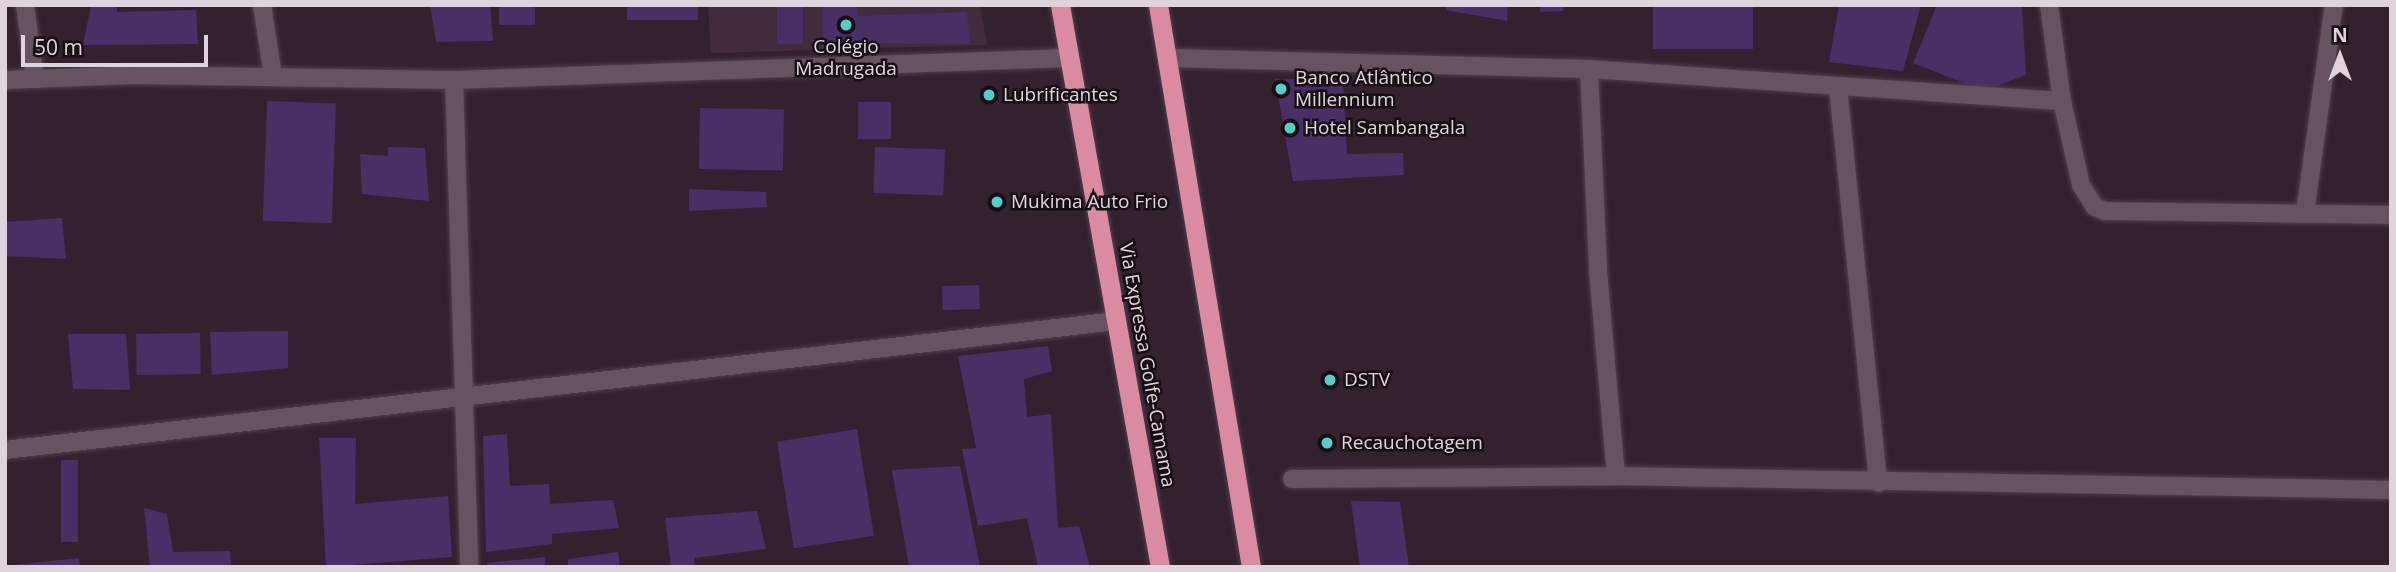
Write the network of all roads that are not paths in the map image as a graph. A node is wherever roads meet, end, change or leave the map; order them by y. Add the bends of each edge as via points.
1 (25, 5) edge
2 (262, 5) edge
3 (1060, 5) edge
4 (1158, 5) edge
5 (2049, 5) edge
6 (2334, 5) edge
7 (1069, 58) junction
8 (1168, 58) junction
9 (1589, 69) junction
10 (273, 76) junction
11 (35, 79) junction
12 (454, 79) junction
13 (5, 80) edge
14 (1838, 87) junction
15 (2062, 101) junction
16 (2305, 213) junction
17 (2391, 215) edge
18 (1116, 321) junction
19 (463, 396) junction
20 (5, 450) edge
21 (1616, 476) junction
22 (1292, 479) dead end
23 (1878, 483) junction
24 (2391, 490) edge
25 (469, 567) edge
26 (1160, 567) edge
27 (1251, 567) edge

1 - 11 street
2 - 10 street
3 - 7 highway, Via Expressa Golfe-Camama
4 - 8 highway
5 - 15 street
6 - 16 street
7 - 12 street
7 - 18 highway, Via Expressa Golfe-Camama
8 - 9 street
8 - 27 highway
9 - 14 street
9 - 21 street via 1598,271
10 - 11 street
10 - 12 street
11 - 13 street
12 - 19 street
14 - 15 street
14 - 23 street
15 - 16 street via 2081,185 2095,207 2105,211
16 - 17 street
18 - 19 street
18 - 26 highway, Via Expressa Golfe-Camama
19 - 20 street
19 - 25 street
21 - 22 street
21 - 23 street
23 - 24 street

